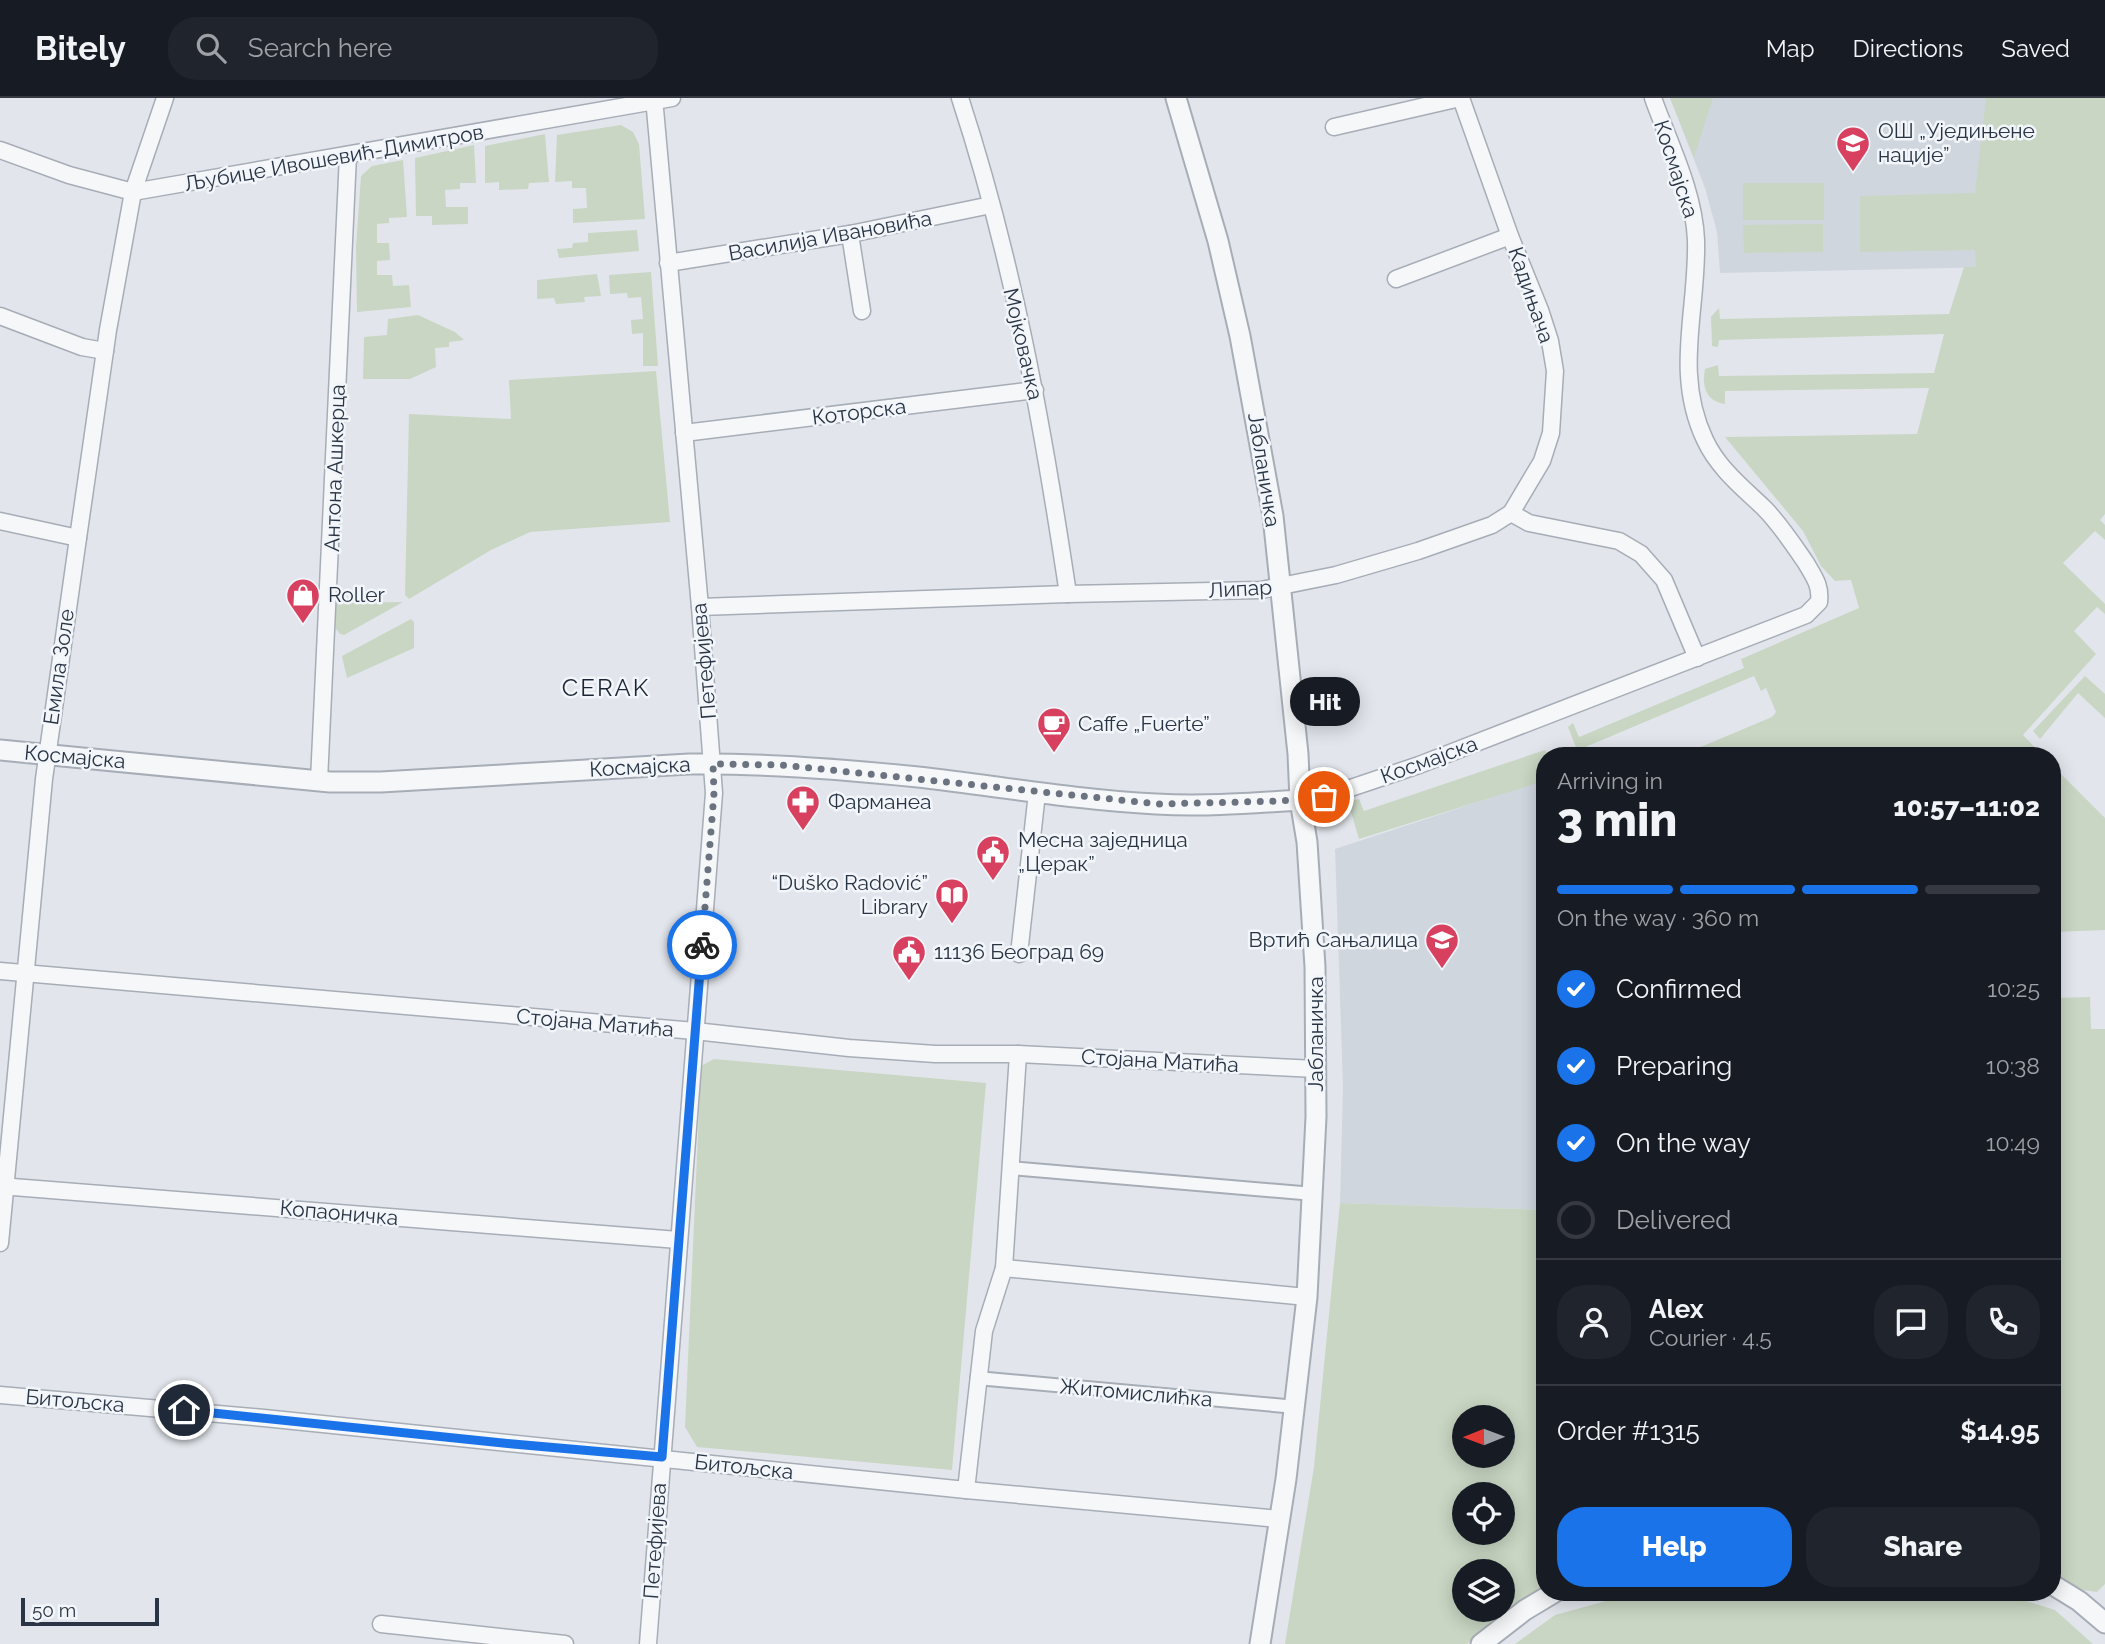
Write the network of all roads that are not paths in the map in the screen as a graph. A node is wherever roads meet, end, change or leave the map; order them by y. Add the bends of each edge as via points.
1 (165, 98) edge
2 (672, 98) edge
3 (960, 98) edge
4 (1176, 98) edge
5 (1460, 98) edge
6 (1653, 98) edge
7 (654, 100) edge
8 (1334, 127) dead end
9 (0, 150) edge
10 (348, 155) junction
11 (133, 192) junction
12 (991, 205) junction
13 (850, 234) junction
14 (1510, 236) junction
15 (668, 263) junction
16 (1396, 279) dead end
17 (862, 311) dead end
18 (0, 316) edge
19 (105, 351) junction
20 (1035, 390) junction
21 (684, 433) junction
22 (1511, 513) junction
23 (0, 521) edge
24 (78, 538) junction
25 (1282, 586) junction
26 (1068, 594) junction
27 (700, 607) junction
28 (1697, 658) junction
29 (0, 750) edge
30 (47, 754) junction
31 (713, 764) junction
32 (319, 781) junction
33 (1037, 793) junction
34 (1300, 800) junction
35 (1019, 954) dead end
36 (0, 971) edge
37 (24, 973) junction
38 (695, 1031) junction
39 (1018, 1054) junction
40 (1316, 1069) junction
41 (1010, 1168) junction
42 (3, 1186) edge
43 (1314, 1194) junction
44 (678, 1240) junction
45 (0, 1243) edge
46 (1004, 1268) junction
47 (1307, 1297) junction
48 (977, 1378) junction
49 (0, 1395) edge
50 (1296, 1407) junction
51 (662, 1457) junction
52 (966, 1490) junction
53 (1279, 1519) junction
54 (2061, 1590) edge
55 (1540, 1601) edge
56 (2105, 1623) edge
57 (381, 1624) dead end
58 (565, 1644) edge
59 (648, 1644) edge
60 (1260, 1644) edge
61 (1481, 1644) edge

1 - 11 street, Емила Золе
2 - 7 street, Љубице Ивошевић-Димитров
3 - 12 street, Мојковачка
4 - 25 street, Јабланичка via 1240,336
5 - 8 street, Кадињача
5 - 14 street, Кадињача
6 - 28 street, Космајска via 1689,197 1696,237 1688,355 1695,416 1717,460 1790,539 1820,593 1819,602 1806,615
7 - 10 street, Љубице Ивошевић-Димитров
7 - 15 street, Петефијева
9 - 11 street, Љубице Ивошевић-Димитров
10 - 11 street, Љубице Ивошевић-Димитров
10 - 32 street, Антона Ашкерца
11 - 19 street, Емила Золе
12 - 13 street, Василија Ивановића
12 - 20 street, Мојковачка
13 - 15 street, Василија Ивановића
13 - 17 street
14 - 16 street, Кадињача
14 - 22 street, Кадињача via 1540,310 1555,371 1550,433 1542,461
15 - 21 street, Петефијева
18 - 19 street
19 - 24 street, Емила Золе
20 - 21 street, Которска
20 - 26 street, Мојковачка
21 - 27 street, Петефијева
22 - 25 street, Липар via 1418,551
22 - 28 street via 1529,523 1619,541 1641,554 1664,580
23 - 24 street
24 - 30 street, Емила Золе
25 - 26 street, Липар
25 - 34 street, Јабланичка
26 - 27 street, Липар
27 - 31 street, Петефијева
28 - 34 street, Космајска via 1419,765 1324,797
29 - 30 street, Космајска
30 - 32 street, Космајска
30 - 37 street, Емила Золе
31 - 32 street, Космајска via 381,782
31 - 33 street, Космајска via 782,765
31 - 38 street, Петефијева
33 - 34 street, Космајска via 1159,804
33 - 35 street
34 - 40 street, Јабланичка via 1312,903
36 - 37 street, Стојана Матића
37 - 38 street, Стојана Матића
37 - 42 street, Емила Золе
38 - 39 street, Стојана Матића via 849,1048
38 - 44 street, Петефијева
39 - 40 street, Стојана Матића
39 - 41 street
40 - 43 street, Јабланичка
41 - 43 street
41 - 46 street
42 - 44 street, Копаоничка
42 - 45 street, Емила Золе
43 - 47 street, Јабланичка
44 - 51 street, Петефијева
46 - 47 street
46 - 48 street via 984,1331
47 - 50 street, Јабланичка
48 - 50 street, Житомислићка
48 - 52 street
49 - 51 street, Битољска
50 - 53 street, Јабланичка
51 - 52 street, Битољска
51 - 59 street, Петефијева
52 - 53 street, Битољска
53 - 60 street, Јабланичка
54 - 56 street
55 - 61 street
57 - 58 street

